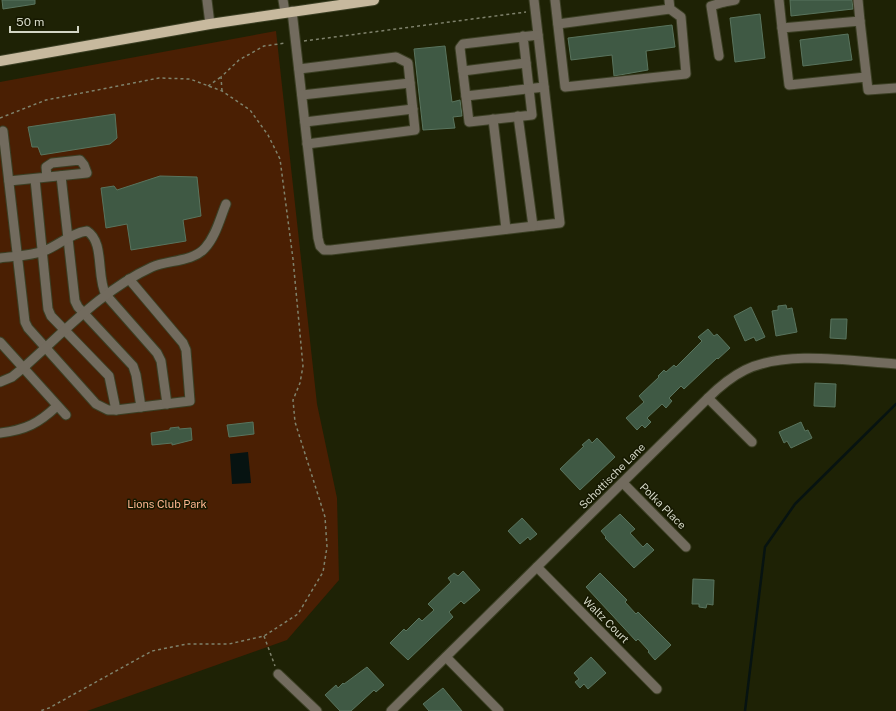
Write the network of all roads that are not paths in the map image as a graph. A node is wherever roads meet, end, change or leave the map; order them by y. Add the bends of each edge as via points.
1 (207, 0) edge
2 (283, 0) edge
3 (374, 0) edge
4 (534, 0) edge
5 (555, 0) edge
6 (734, 0) edge
7 (779, 0) edge
8 (858, 0) edge
9 (355, 1) edge
10 (724, 1) edge
11 (669, 4) edge
12 (289, 12) junction
13 (860, 21) junction
14 (210, 24) junction
15 (558, 24) junction
16 (782, 28) junction
17 (538, 35) junction
18 (523, 36) junction
19 (719, 56) dead end
20 (0, 61) edge
21 (526, 63) junction
22 (298, 69) junction
23 (463, 71) junction
24 (866, 77) junction
25 (410, 82) junction
26 (544, 87) junction
27 (896, 88) edge
28 (529, 89) junction
29 (302, 95) junction
30 (466, 96) junction
31 (413, 109) junction
32 (518, 116) junction
33 (493, 119) junction
34 (305, 122) junction
35 (3, 132) dead end
36 (307, 144) junction
37 (62, 176) junction
38 (47, 177) junction
39 (35, 178) junction
40 (8, 181) junction
41 (226, 204) dead end
42 (533, 226) junction
43 (506, 229) junction
44 (68, 238) junction
45 (43, 251) junction
46 (17, 256) junction
47 (0, 258) edge
48 (129, 279) junction
49 (106, 295) junction
50 (85, 314) junction
51 (65, 331) junction
52 (0, 342) edge
53 (46, 348) junction
54 (896, 364) edge
55 (23, 368) junction
56 (0, 382) edge
57 (708, 398) junction
58 (168, 404) junction
59 (57, 406) junction
60 (141, 407) junction
61 (116, 410) junction
62 (66, 415) dead end
63 (0, 433) edge
64 (752, 442) dead end
65 (622, 483) junction
66 (686, 547) dead end
67 (537, 567) junction
68 (446, 657) junction
69 (278, 674) road end
70 (657, 689) dead end
71 (317, 711) edge
72 (391, 711) edge
73 (499, 711) edge

1 - 14 street
2 - 12 street
3 - 9 main road
4 - 17 street
5 - 15 street
6 - 10 street
7 - 16 street
8 - 13 street
9 - 12 main road
10 - 19 street via 711,6
11 - 15 street
11 - 15 street via 680,17 686,74 565,87
12 - 14 main road
12 - 22 street via 296,42
13 - 16 street
13 - 24 street
14 - 20 main road
16 - 24 street via 789,85
17 - 18 street
17 - 26 street
18 - 21 street
18 - 23 street via 463,44 460,48
21 - 23 street
21 - 28 street
22 - 25 street via 396,57 408,63
22 - 29 street
23 - 30 street
24 - 27 street via 868,90
25 - 29 street
25 - 31 street
26 - 28 street
26 - 42 street via 560,223
28 - 30 street
28 - 32 street via 532,114
29 - 34 street
30 - 33 street via 469,122
31 - 34 street
31 - 36 street via 415,130
32 - 33 street
32 - 42 street
33 - 43 street
34 - 36 street
35 - 40 street
36 - 43 street via 318,238 324,250
37 - 38 street
37 - 38 street via 86,173 84,165 80,160 52,163 46,167
37 - 44 street
38 - 39 street
39 - 40 street
39 - 45 street
40 - 46 street
41 - 48 street via 205,249 196,255 153,266
42 - 43 street
44 - 45 street
44 - 49 street via 77,232 87,231 94,238 102,287
44 - 50 street via 76,301
45 - 46 street
45 - 51 street via 48,309
46 - 47 street
46 - 53 street via 25,322
48 - 49 street
48 - 58 street via 179,337 186,350 190,401
49 - 50 street
49 - 58 street via 157,353 161,361
50 - 51 street
50 - 60 street via 133,366
51 - 53 street
51 - 61 street via 109,376
52 - 55 street
53 - 55 street
53 - 61 street via 96,404 108,410
54 - 57 street, Schottische Lane via 776,360 735,375
55 - 56 street
55 - 59 street
57 - 64 street
57 - 65 street, Schottische Lane
58 - 60 street
59 - 62 street
59 - 63 street via 42,420 29,427
60 - 61 street
65 - 66 street, Polka Place
65 - 67 street, Schottische Lane
67 - 68 street, Schottische Lane
67 - 70 street, Waltz Court
68 - 72 street, Schottische Lane
68 - 73 street
69 - 71 street

